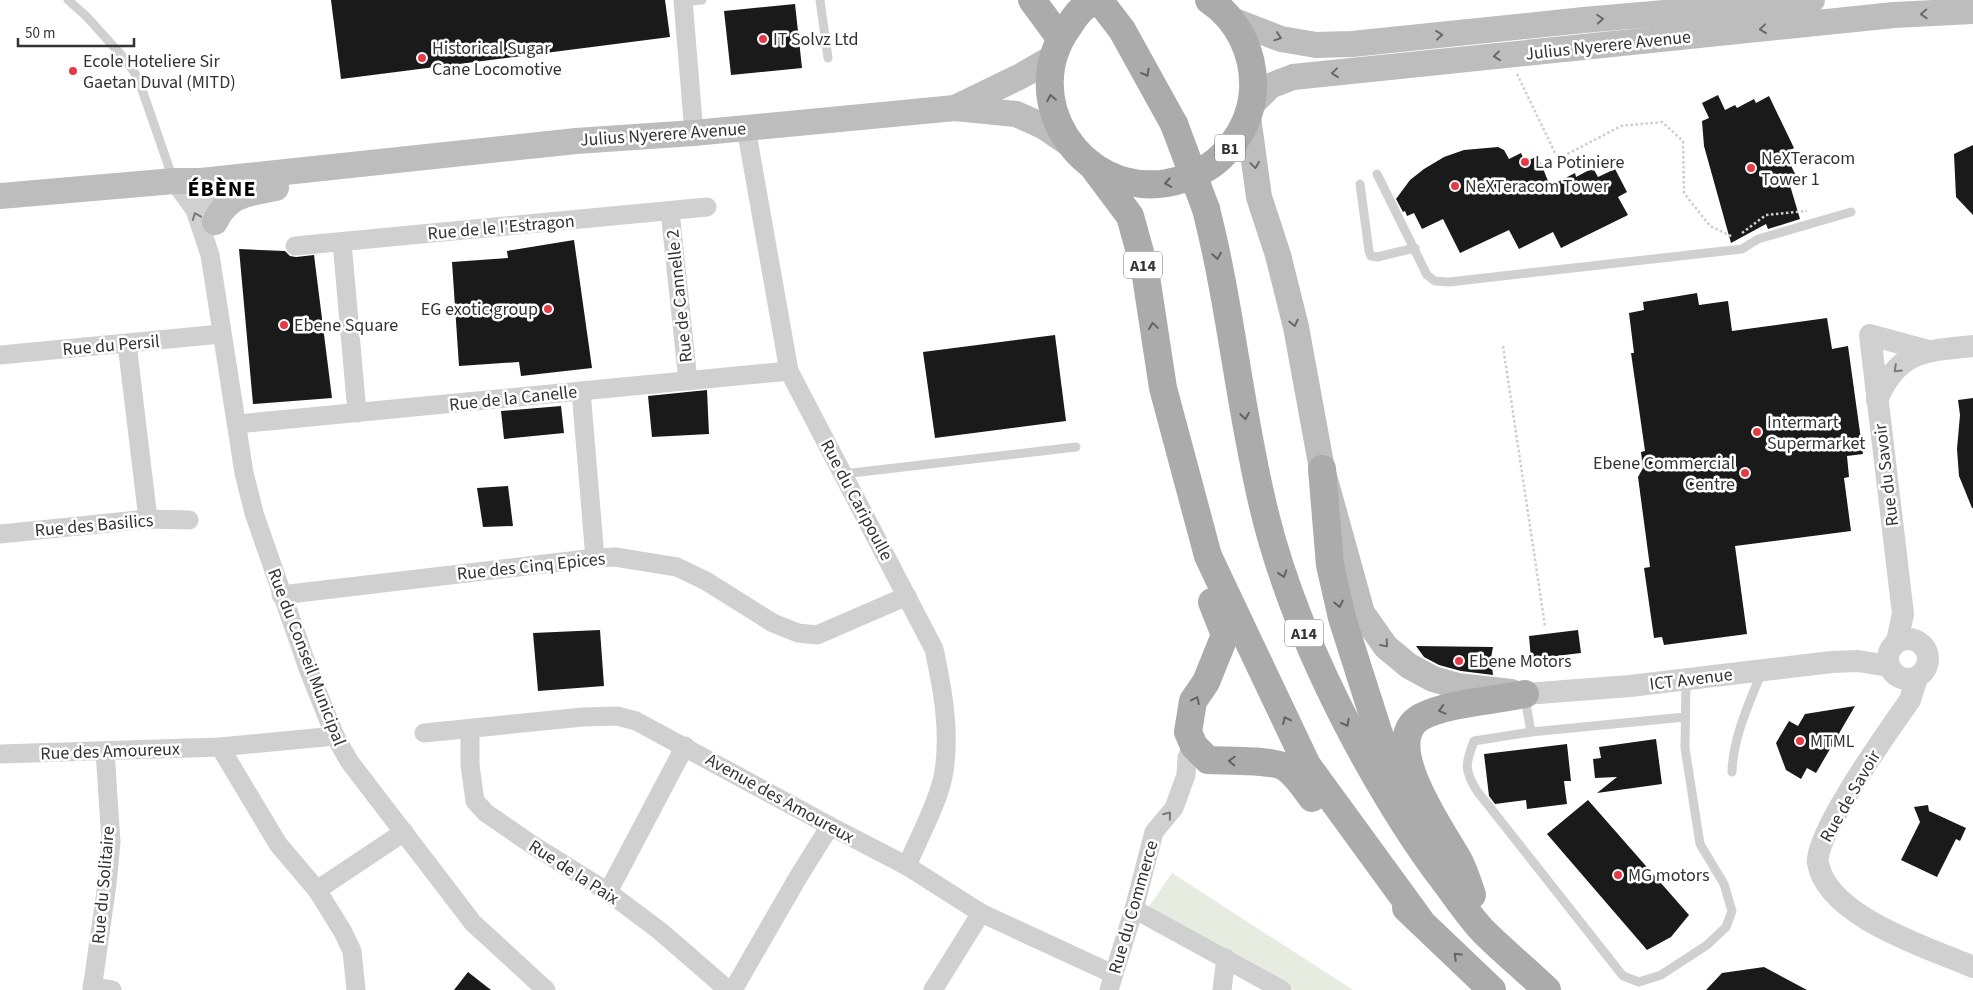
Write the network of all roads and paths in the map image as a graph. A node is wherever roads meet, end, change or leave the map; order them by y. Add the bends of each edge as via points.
1 (68, 0) edge
2 (702, 0) edge
3 (820, 0) edge
4 (1032, 0) edge
5 (1097, 0) edge
6 (1209, 0) edge
7 (1812, 0) edge
8 (683, 1) edge
9 (1973, 11) edge
10 (1232, 20) junction
11 (1056, 48) junction
12 (828, 58) dead end
13 (1516, 73) dead end
14 (955, 108) junction
15 (1250, 110) junction
16 (746, 128) junction
17 (694, 133) junction
18 (1068, 143) junction
19 (368, 162) junction
20 (1094, 168) junction
21 (1377, 174) dead end
22 (174, 181) junction
23 (201, 181) junction
24 (1360, 184) dead end
25 (0, 196) edge
26 (708, 207) dead end
27 (670, 211) junction
28 (1851, 212) dead end
29 (1832, 217) junction
30 (215, 222) junction
31 (342, 242) junction
32 (295, 246) dead end
33 (1414, 248) junction
34 (210, 255) junction
35 (221, 334) junction
36 (127, 344) junction
37 (1502, 346) dead end
38 (1973, 346) edge
39 (1929, 351) junction
40 (0, 355) edge
41 (789, 371) junction
42 (688, 381) junction
43 (1163, 388) junction
44 (582, 391) junction
45 (1877, 400) junction
46 (358, 413) junction
47 (237, 424) junction
48 (1076, 446) dead end
49 (1322, 469) junction
50 (843, 474) junction
51 (148, 519) junction
52 (189, 520) dead end
53 (0, 534) edge
54 (595, 558) junction
55 (281, 595) junction
56 (907, 596) junction
57 (1545, 626) dead end
58 (1902, 658) junction
59 (1762, 671) junction
60 (1686, 679) junction
61 (1525, 694) junction
62 (1685, 717) junction
63 (470, 729) junction
64 (1531, 732) junction
65 (424, 733) dead end
66 (335, 736) junction
67 (685, 746) junction
68 (1194, 746) junction
69 (220, 747) junction
70 (105, 750) junction
71 (0, 754) edge
72 (1732, 772) dead end
73 (830, 826) junction
74 (404, 832) junction
75 (907, 866) junction
76 (317, 890) junction
77 (608, 892) junction
78 (1472, 894) junction
79 (1134, 909) junction
80 (982, 912) junction
81 (1420, 920) junction
82 (1226, 958) junction
83 (1973, 967) edge
84 (1111, 982) edge
85 (92, 988) edge
86 (112, 990) edge
87 (356, 990) edge
88 (546, 990) edge
89 (728, 990) edge
90 (733, 990) edge
91 (933, 990) edge
92 (1222, 990) edge
93 (1282, 990) edge
94 (1492, 990) edge
95 (1547, 990) edge
96 (1555, 990) edge

1 - 22 lane via 125,59 138,78
2 - 8 lane
3 - 12 lane
4 - 11 main road
5 - 11 main road, Julius Nyerere Avenue / B1 via 1080,11
5 -> 95 main road, A14, bridge via 1122,30 1174,124 1206,209 1218,254 1261,499 1281,568 1321,672 1384,793 1423,854 1482,930
6 - 10 main road, Julius Nyerere Avenue / B1
10 -> 7 main road, Julius Nyerere Avenue / B1 via 1281,39 1316,45 1352,44
8 - 17 street
9 -> 15 main road, Julius Nyerere Avenue / B1 via 1894,16 1293,77 1270,86
10 - 15 main road, Julius Nyerere Avenue / B1 via 1247,46 1254,74
11 - 14 main road, Julius Nyerere Avenue / B1 via 1021,76
18 -> 11 main road, Julius Nyerere Avenue / B1 via 1055,117 1049,88
13 - 29 path via 1558,159 1621,126 1662,122 1683,141 1684,193 1710,226 1735,238 1766,215 1806,211
14 - 16 main road, Julius Nyerere Avenue / B1
14 - 18 main road, Julius Nyerere Avenue / B1 via 1016,114 1043,126
15 -> 20 main road, Julius Nyerere Avenue / B1 via 1233,144 1217,161 1183,180 1153,185 1122,181
15 -> 49 main road via 1259,197 1278,254 1296,327
16 - 17 main road, Julius Nyerere Avenue / B1
16 - 41 street, Rue du Caripoulle
17 - 19 main road, Julius Nyerere Avenue / B1 via 576,140
18 - 20 main road, Julius Nyerere Avenue / B1
19 - 22 main road, Julius Nyerere Avenue / B1 via 335,158 206,173
19 - 23 main road, Julius Nyerere Avenue / B1
19 - 30 main road via 302,182 242,194 224,207
43 -> 20 main road, A14 via 1145,270 1130,216
21 - 33 lane
22 - 23 main road, Julius Nyerere Avenue / B1
22 - 25 main road, Julius Nyerere Avenue / B1
34 -> 22 street via 195,210
23 - 30 street via 212,205
24 - 33 lane via 1371,256
26 - 27 street, Rue de le I'Estragon
27 - 31 street, Rue de le I'Estragon
27 - 42 street, Rue de Cannelle 2
28 - 29 lane
29 - 33 lane via 1758,238 1742,249 1449,282 1435,281 1427,275
30 - 34 street
31 - 32 street, Rue de le I'Estragon
31 - 46 street
34 - 35 street, Rue du Conseil Municipal
35 - 36 street, Rue du Persil
35 - 47 street, Rue du Conseil Municipal
36 - 40 street, Rue du Persil
36 - 51 street
37 - 57 path
38 - 39 street
39 -> 45 street via 1895,368
39 - 45 street, Rue du Savoir via 1870,335
41 - 42 street, Rue de la Canelle
41 - 50 street, Rue du Caripoulle
42 - 44 street, Rue de la Canelle
68 -> 43 main road via 1188,732 1193,701 1209,676 1225,635 1199,569 1161,431
81 -> 43 main road, A14 via 1307,765 1208,556
44 - 46 street, Rue de la Canelle
44 - 54 street
45 - 58 street, Rue du Savoir via 1903,614
46 - 47 street, Rue de la Canelle
47 - 55 street, Rue du Conseil Municipal via 254,513
48 - 50 lane
49 -> 61 main road via 1362,613 1386,647 1409,666 1433,679 1458,686
49 -> 78 main road via 1330,565 1342,618 1379,734 1403,788
50 - 56 street, Rue du Caripoulle
51 - 52 street, Rue des Basilics
51 - 53 street, Rue des Basilics
54 - 55 street, Rue des Cinq Epices
54 - 56 street, Rue des Cinq Epices via 616,557 677,567 774,623 818,635
55 - 66 street, Rue du Conseil Municipal
56 - 75 street, Rue du Caripoulle via 934,649 946,718 943,778
58 - 59 street, ICT Avenue
58 - 83 street, Rue de Savoir via 1910,700 1832,820 1820,847 1818,863 1835,895 1875,926
59 - 60 street, ICT Avenue
59 - 72 lane via 1740,726
60 - 61 street, ICT Avenue
60 - 62 lane
61 - 64 lane
61 -> 78 main road via 1442,709 1414,722 1405,739 1418,790 1459,861
62 - 64 lane
62 - 64 lane via 1685,748 1700,844 1724,884 1732,911 1726,927 1707,945 1661,975 1640,982 1623,976 1467,776 1467,758 1474,741
63 - 65 street, Avenue des Amoureux
63 - 67 street, Avenue des Amoureux via 583,716 617,716 636,721
63 - 77 street, Rue de la Paix via 475,802 531,844
66 - 69 street
66 - 74 street, Rue du Conseil Municipal via 349,761
67 - 73 street, Avenue des Amoureux
67 - 77 street
79 -> 68 street, Rue du Commerce via 1154,832 1174,808 1186,775 1187,756
81 -> 68 main road via 1377,883 1285,766 1208,760
69 - 70 street, Rue des Amoureux
69 - 76 street via 278,844
70 - 71 street, Rue des Amoureux
70 - 85 street, Rue du Solitaire via 111,842
73 - 75 street, Avenue des Amoureux
73 - 90 street
74 - 76 street
74 - 88 street, Rue du Conseil Municipal via 473,923
75 - 80 street, Avenue des Amoureux
76 - 87 street via 352,951
77 - 89 street, Rue de la Paix via 660,931
78 - 96 main road
79 - 82 street
79 - 84 street, Rue du Commerce
80 - 84 street, Avenue des Amoureux
80 - 91 street
94 -> 81 main road, A14
82 - 92 street
82 - 93 street
85 - 86 street

